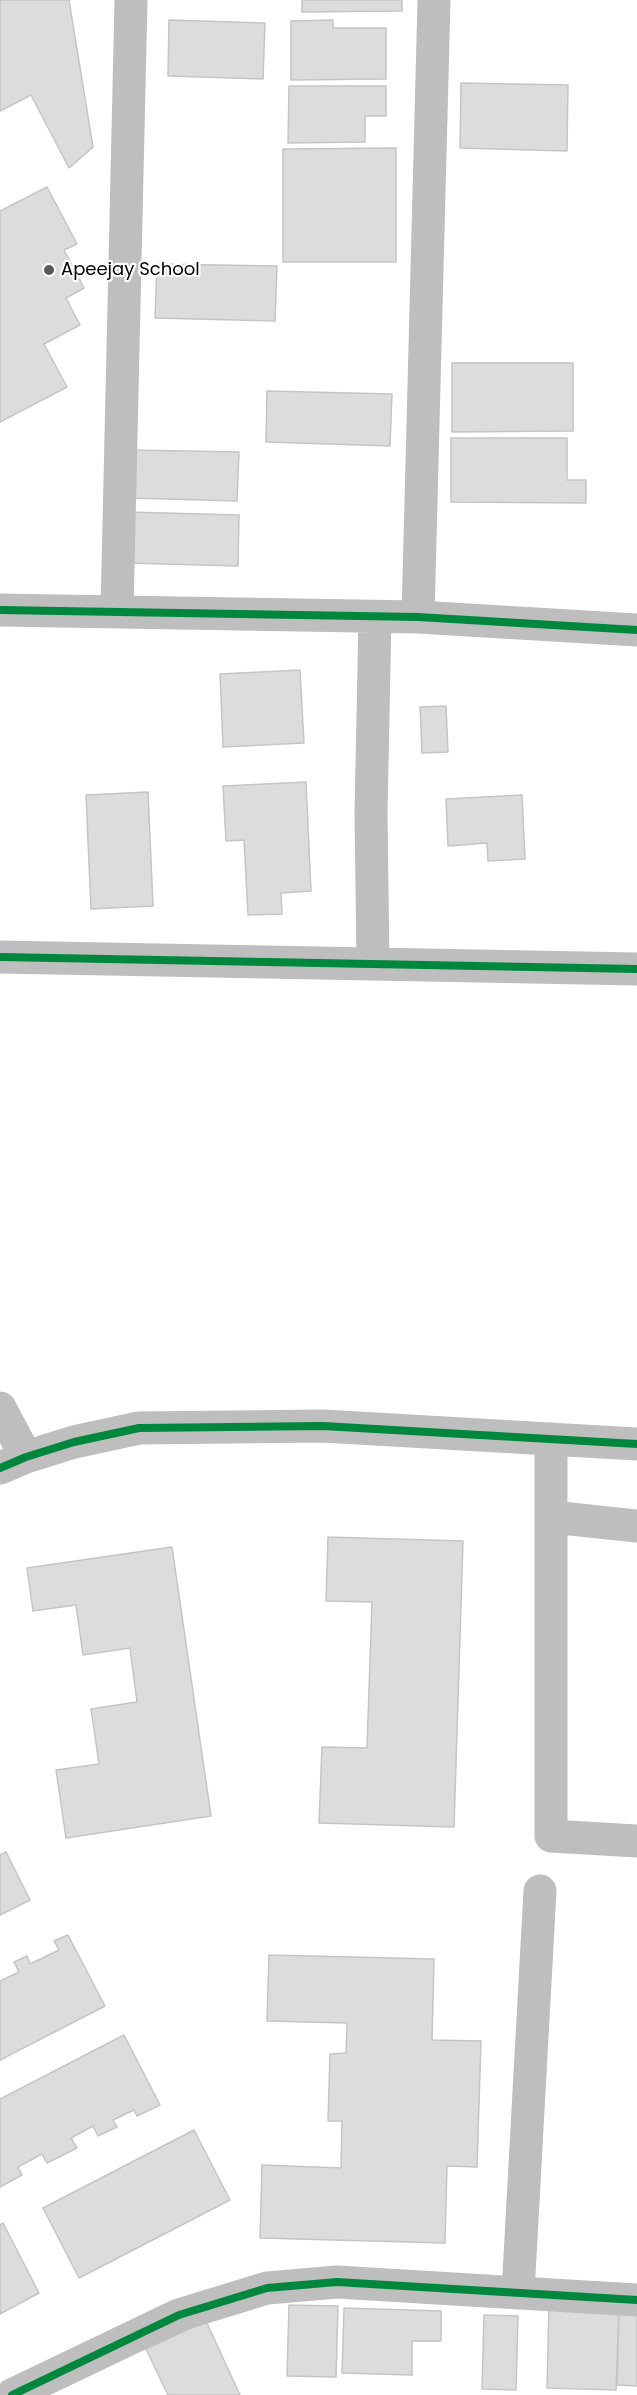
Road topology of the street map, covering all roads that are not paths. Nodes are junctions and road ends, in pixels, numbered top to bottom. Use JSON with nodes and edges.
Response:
{"nodes":[{"id":1,"x":131,"y":0,"type":"edge"},
{"id":2,"x":434,"y":0,"type":"edge"},
{"id":3,"x":0,"y":610,"type":"edge"},
{"id":4,"x":117,"y":611,"type":"junction"},
{"id":5,"x":375,"y":617,"type":"junction"},
{"id":6,"x":417,"y":617,"type":"junction"},
{"id":7,"x":637,"y":630,"type":"edge"},
{"id":8,"x":0,"y":957,"type":"edge"},
{"id":9,"x":373,"y":964,"type":"junction"},
{"id":10,"x":637,"y":969,"type":"edge"},
{"id":11,"x":0,"y":1408,"type":"edge"},
{"id":12,"x":551,"y":1439,"type":"junction"},
{"id":13,"x":637,"y":1444,"type":"edge"},
{"id":14,"x":13,"y":1462,"type":"edge"},
{"id":15,"x":552,"y":1517,"type":"junction"},
{"id":16,"x":637,"y":1526,"type":"edge"},
{"id":17,"x":637,"y":1840,"type":"edge"},
{"id":18,"x":540,"y":1891,"type":"dead end"},
{"id":19,"x":518,"y":2293,"type":"junction"},
{"id":20,"x":637,"y":2300,"type":"edge"},
{"id":21,"x":12,"y":2395,"type":"edge"}],
"edges":[{"from":1,"to":4,"type":"street"},
{"from":2,"to":6,"type":"street"},
{"from":3,"to":4,"type":"street"},
{"from":4,"to":5,"type":"street"},
{"from":5,"to":6,"type":"street"},
{"from":5,"to":9,"type":"street"},
{"from":6,"to":7,"type":"street"},
{"from":8,"to":9,"type":"street"},
{"from":9,"to":10,"type":"street"},
{"from":11,"to":14,"type":"street"},
{"from":12,"to":13,"type":"street"},
{"from":12,"to":14,"type":"street"},
{"from":12,"to":15,"type":"street"},
{"from":15,"to":16,"type":"street"},
{"from":15,"to":17,"type":"street"},
{"from":18,"to":19,"type":"street"},
{"from":19,"to":20,"type":"street"},
{"from":19,"to":21,"type":"street"}]}
